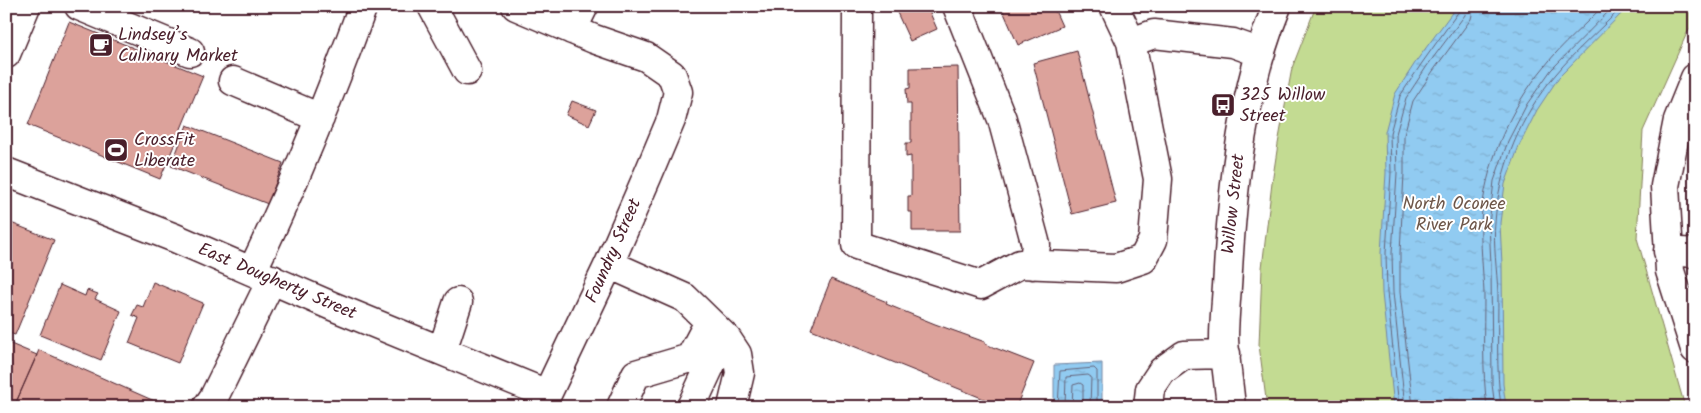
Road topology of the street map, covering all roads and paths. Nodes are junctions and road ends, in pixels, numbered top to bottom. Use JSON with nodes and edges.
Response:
{"nodes":[{"id":1,"x":26,"y":6,"type":"edge"},
{"id":2,"x":79,"y":6,"type":"edge"},
{"id":3,"x":363,"y":6,"type":"edge"},
{"id":4,"x":432,"y":6,"type":"edge"},
{"id":5,"x":516,"y":6,"type":"edge"},
{"id":6,"x":857,"y":6,"type":"edge"},
{"id":7,"x":957,"y":6,"type":"edge"},
{"id":8,"x":1114,"y":6,"type":"edge"},
{"id":9,"x":1277,"y":6,"type":"edge"},
{"id":10,"x":578,"y":18,"type":"edge"},
{"id":11,"x":9,"y":42,"type":"edge"},
{"id":12,"x":1131,"y":42,"type":"junction"},
{"id":13,"x":190,"y":52,"type":"dead end"},
{"id":14,"x":1261,"y":53,"type":"junction"},
{"id":15,"x":466,"y":71,"type":"dead end"},
{"id":16,"x":1695,"y":78,"type":"edge"},
{"id":17,"x":234,"y":81,"type":"dead end"},
{"id":18,"x":320,"y":118,"type":"junction"},
{"id":19,"x":6,"y":172,"type":"edge"},
{"id":20,"x":1681,"y":252,"type":"edge"},
{"id":21,"x":1033,"y":265,"type":"junction"},
{"id":22,"x":605,"y":273,"type":"junction"},
{"id":23,"x":262,"y":275,"type":"junction"},
{"id":24,"x":458,"y":302,"type":"dead end"},
{"id":25,"x":716,"y":329,"type":"junction"},
{"id":26,"x":1695,"y":348,"type":"edge"},
{"id":27,"x":442,"y":351,"type":"junction"},
{"id":28,"x":1226,"y":354,"type":"junction"},
{"id":29,"x":544,"y":401,"type":"edge"},
{"id":30,"x":207,"y":407,"type":"edge"},
{"id":31,"x":621,"y":407,"type":"edge"},
{"id":32,"x":692,"y":407,"type":"edge"},
{"id":33,"x":732,"y":407,"type":"edge"},
{"id":34,"x":1148,"y":407,"type":"edge"},
{"id":35,"x":1232,"y":407,"type":"edge"}],
"edges":[{"from":1,"to":11,"type":"street"},
{"from":2,"to":13,"type":"street"},
{"from":3,"to":18,"type":"street"},
{"from":4,"to":15,"type":"street"},
{"from":5,"to":10,"type":"street"},
{"from":6,"to":21,"type":"street"},
{"from":7,"to":21,"type":"street"},
{"from":8,"to":12,"type":"street"},
{"from":9,"to":14,"type":"street","name":"Willow Street"},
{"from":10,"to":22,"type":"street","name":"Foundry Street"},
{"from":12,"to":14,"type":"street"},
{"from":12,"to":21,"type":"street"},
{"from":14,"to":28,"type":"street","name":"Willow Street"},
{"from":16,"to":20,"type":"street"},
{"from":17,"to":18,"type":"street"},
{"from":18,"to":23,"type":"street"},
{"from":19,"to":23,"type":"street","name":"East Dougherty Street"},
{"from":20,"to":26,"type":"street"},
{"from":22,"to":25,"type":"street"},
{"from":22,"to":29,"type":"street","name":"Foundry Street"},
{"from":23,"to":27,"type":"street","name":"East Dougherty Street"},
{"from":23,"to":30,"type":"street"},
{"from":24,"to":27,"type":"street"},
{"from":25,"to":31,"type":"street"},
{"from":25,"to":32,"type":"street"},
{"from":25,"to":33,"type":"street"},
{"from":27,"to":29,"type":"street","name":"East Dougherty Street"},
{"from":28,"to":34,"type":"street"},
{"from":28,"to":35,"type":"street","name":"Willow Street"}]}
